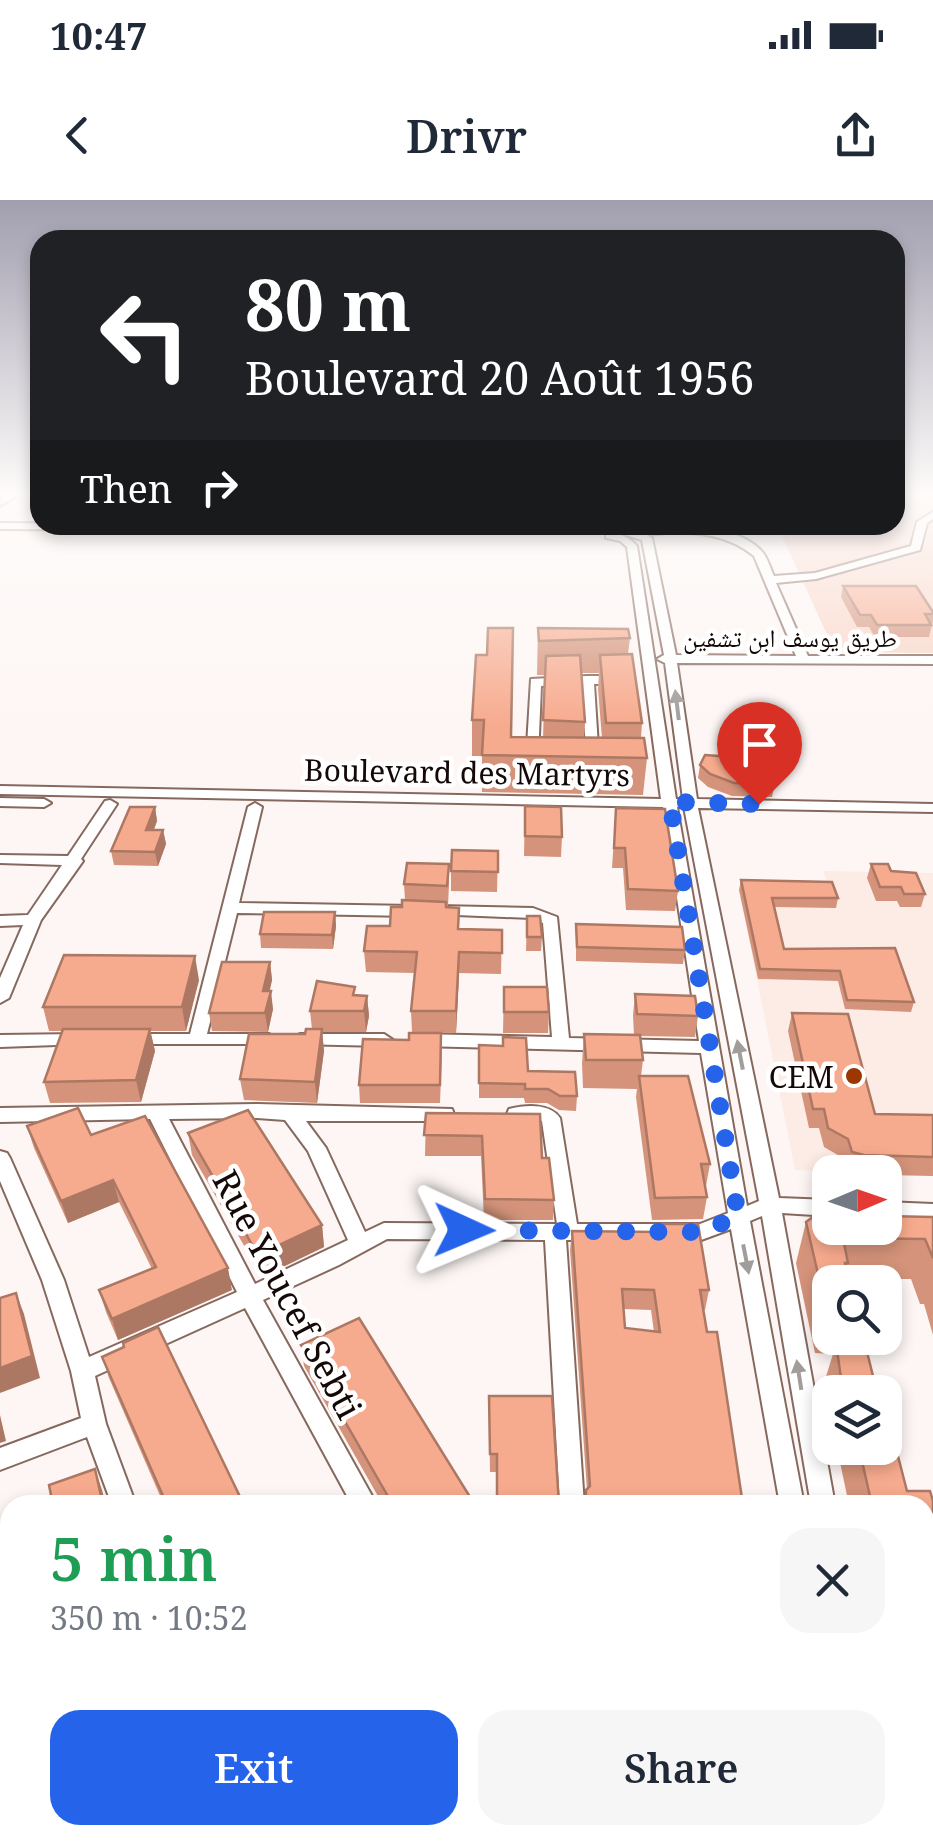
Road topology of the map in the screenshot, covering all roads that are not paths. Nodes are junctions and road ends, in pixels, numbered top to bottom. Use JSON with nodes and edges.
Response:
{"nodes":[{"id":1,"x":635,"y":571,"type":"edge"},
{"id":2,"x":654,"y":571,"type":"edge"},
{"id":3,"x":766,"y":571,"type":"edge"},
{"id":4,"x":835,"y":571,"type":"edge"},
{"id":5,"x":770,"y":580,"type":"junction"},
{"id":6,"x":647,"y":658,"type":"junction"},
{"id":7,"x":671,"y":659,"type":"junction"},
{"id":8,"x":804,"y":660,"type":"junction"},
{"id":9,"x":933,"y":660,"type":"edge"},
{"id":10,"x":587,"y":680,"type":"junction"},
{"id":11,"x":650,"y":680,"type":"junction"},
{"id":12,"x":544,"y":765,"type":"edge"},
{"id":13,"x":578,"y":766,"type":"edge"},
{"id":14,"x":594,"y":766,"type":"junction"},
{"id":15,"x":612,"y":766,"type":"edge"},
{"id":16,"x":647,"y":767,"type":"edge"},
{"id":17,"x":664,"y":767,"type":"junction"},
{"id":18,"x":0,"y":790,"type":"edge"},
{"id":19,"x":0,"y":802,"type":"edge"},
{"id":20,"x":110,"y":804,"type":"junction"},
{"id":21,"x":255,"y":806,"type":"junction"},
{"id":22,"x":680,"y":807,"type":"junction"},
{"id":23,"x":933,"y":808,"type":"edge"},
{"id":24,"x":933,"y":818,"type":"edge"},
{"id":25,"x":0,"y":859,"type":"edge"},
{"id":26,"x":75,"y":861,"type":"junction"},
{"id":27,"x":228,"y":908,"type":"junction"},
{"id":28,"x":34,"y":920,"type":"junction"},
{"id":29,"x":0,"y":921,"type":"edge"},
{"id":30,"x":0,"y":998,"type":"edge"},
{"id":31,"x":197,"y":1040,"type":"junction"},
{"id":32,"x":0,"y":1041,"type":"edge"},
{"id":33,"x":561,"y":1043,"type":"junction"},
{"id":34,"x":709,"y":1047,"type":"junction"},
{"id":35,"x":156,"y":1113,"type":"junction"},
{"id":36,"x":290,"y":1114,"type":"junction"},
{"id":37,"x":461,"y":1114,"type":"edge"},
{"id":38,"x":499,"y":1114,"type":"edge"},
{"id":39,"x":0,"y":1115,"type":"edge"},
{"id":40,"x":0,"y":1158,"type":"edge"},
{"id":41,"x":770,"y":1206,"type":"junction"},
{"id":42,"x":812,"y":1207,"type":"edge"},
{"id":43,"x":902,"y":1211,"type":"edge"},
{"id":44,"x":933,"y":1212,"type":"edge"},
{"id":45,"x":738,"y":1216,"type":"junction"},
{"id":46,"x":562,"y":1231,"type":"junction"},
{"id":47,"x":360,"y":1243,"type":"junction"},
{"id":48,"x":250,"y":1296,"type":"junction"},
{"id":49,"x":82,"y":1371,"type":"junction"},
{"id":50,"x":94,"y":1424,"type":"junction"},
{"id":51,"x":0,"y":1459,"type":"edge"},
{"id":52,"x":120,"y":1495,"type":"edge"},
{"id":53,"x":359,"y":1495,"type":"edge"},
{"id":54,"x":572,"y":1495,"type":"edge"},
{"id":55,"x":790,"y":1495,"type":"edge"},
{"id":56,"x":821,"y":1495,"type":"edge"}],
"edges":[{"from":1,"to":6,"type":"street"},
{"from":2,"to":7,"type":"street"},
{"from":3,"to":5,"type":"street"},
{"from":4,"to":5,"type":"street"},
{"from":5,"to":8,"type":"street"},
{"from":6,"to":7,"type":"street","name":"طريق يوسف ابن تشفين"},
{"from":6,"to":11,"type":"street"},
{"from":7,"to":8,"type":"street","name":"طريق يوسف ابن تشفين"},
{"from":22,"to":7,"type":"street","one_way":true},
{"from":8,"to":9,"type":"street","name":"طريق يوسف ابن تشفين"},
{"from":10,"to":11,"type":"street"},
{"from":10,"to":12,"type":"street"},
{"from":10,"to":14,"type":"street"},
{"from":11,"to":17,"type":"street"},
{"from":13,"to":14,"type":"street"},
{"from":14,"to":15,"type":"street"},
{"from":16,"to":17,"type":"street"},
{"from":17,"to":22,"type":"street"},
{"from":18,"to":22,"type":"street","name":"Boulevard des Martyrs"},
{"from":19,"to":20,"type":"street","name":"Boulevard des Martyrs"},
{"from":20,"to":21,"type":"street","name":"Boulevard des Martyrs"},
{"from":20,"to":26,"type":"street"},
{"from":21,"to":22,"type":"street","name":"Boulevard des Martyrs"},
{"from":21,"to":27,"type":"street"},
{"from":22,"to":23,"type":"street","name":"Boulevard des Martyrs"},
{"from":22,"to":24,"type":"street","name":"Boulevard des Martyrs"},
{"from":22,"to":34,"type":"street"},
{"from":41,"to":22,"type":"street","one_way":true},
{"from":25,"to":26,"type":"street"},
{"from":26,"to":28,"type":"street"},
{"from":27,"to":31,"type":"street"},
{"from":27,"to":33,"type":"street"},
{"from":28,"to":29,"type":"street"},
{"from":28,"to":30,"type":"street"},
{"from":31,"to":32,"type":"street"},
{"from":31,"to":33,"type":"street"},
{"from":33,"to":34,"type":"street"},
{"from":34,"to":45,"type":"street"},
{"from":35,"to":36,"type":"street"},
{"from":35,"to":39,"type":"street"},
{"from":35,"to":48,"type":"street","name":"Rue Youcef Sebti"},
{"from":36,"to":37,"type":"street"},
{"from":36,"to":47,"type":"street"},
{"from":38,"to":46,"type":"street"},
{"from":40,"to":49,"type":"street"},
{"from":41,"to":42,"type":"street"},
{"from":41,"to":45,"type":"street"},
{"from":56,"to":41,"type":"street","one_way":true},
{"from":43,"to":44,"type":"street"},
{"from":45,"to":46,"type":"street"},
{"from":45,"to":55,"type":"street","one_way":true},
{"from":46,"to":47,"type":"street"},
{"from":46,"to":54,"type":"street"},
{"from":47,"to":48,"type":"street"},
{"from":48,"to":49,"type":"street"},
{"from":48,"to":53,"type":"street","name":"Rue Youcef Sebti"},
{"from":49,"to":50,"type":"street"},
{"from":50,"to":51,"type":"street"},
{"from":50,"to":52,"type":"street"}]}
